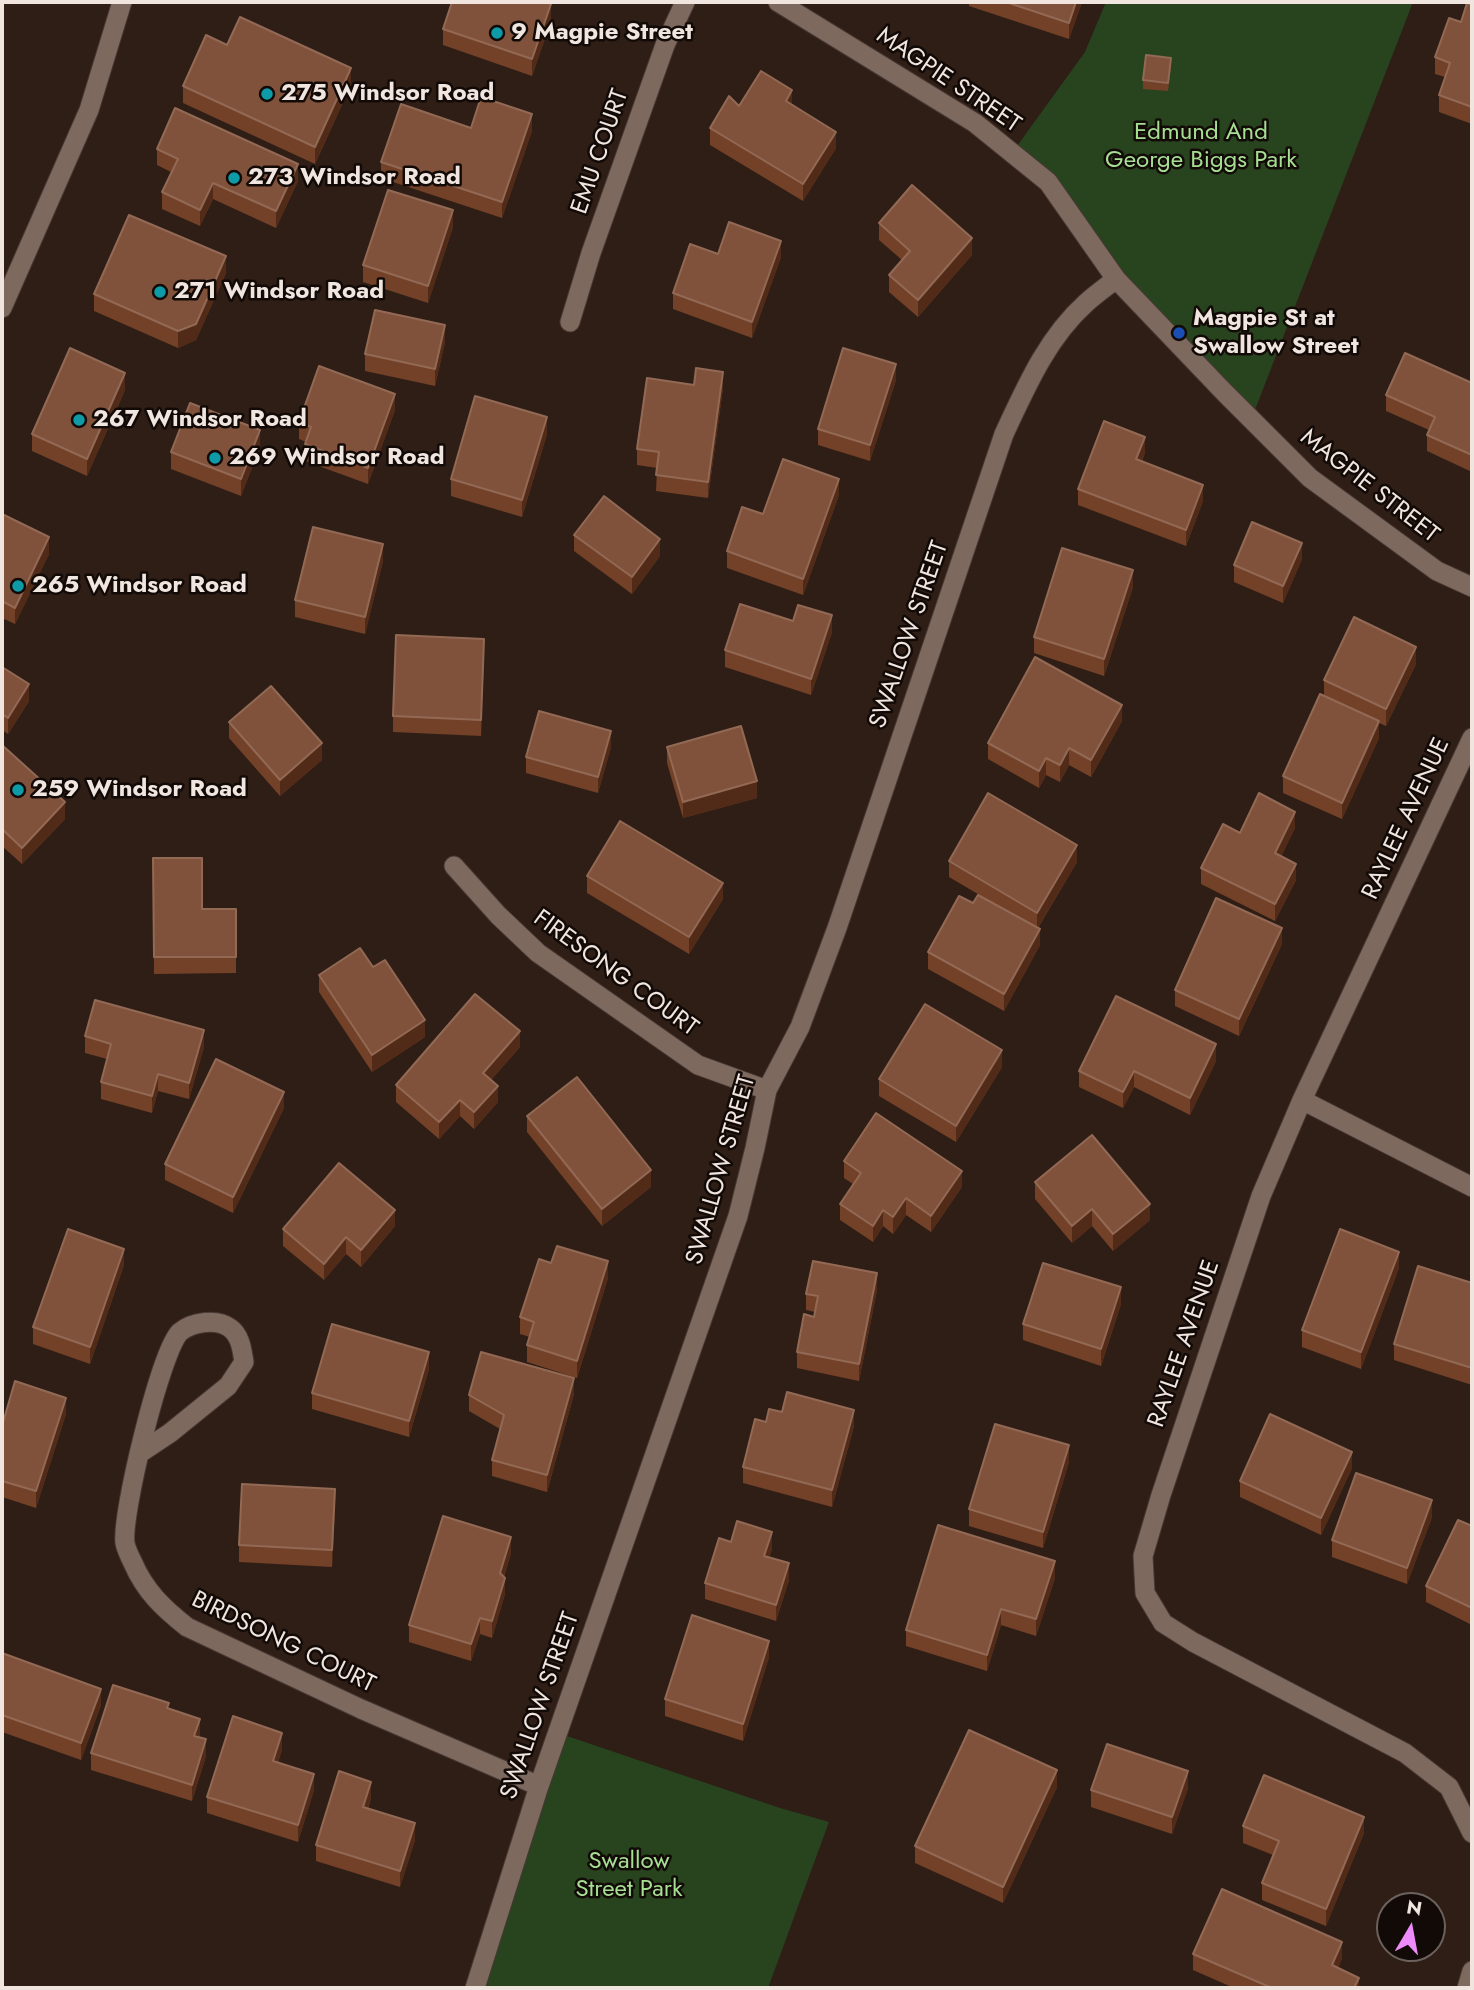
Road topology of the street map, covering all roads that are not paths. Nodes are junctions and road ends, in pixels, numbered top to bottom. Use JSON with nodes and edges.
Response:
{"nodes":[{"id":1,"x":122,"y":2,"type":"edge"},
{"id":2,"x":685,"y":2,"type":"edge"},
{"id":3,"x":778,"y":2,"type":"edge"},
{"id":4,"x":1116,"y":279,"type":"junction"},
{"id":5,"x":2,"y":309,"type":"edge"},
{"id":6,"x":570,"y":321,"type":"dead end"},
{"id":7,"x":1472,"y":587,"type":"edge"},
{"id":8,"x":1472,"y":738,"type":"edge"},
{"id":9,"x":454,"y":866,"type":"dead end"},
{"id":10,"x":767,"y":1090,"type":"junction"},
{"id":11,"x":1302,"y":1100,"type":"junction"},
{"id":12,"x":1472,"y":1187,"type":"edge"},
{"id":13,"x":140,"y":1453,"type":"junction"},
{"id":14,"x":538,"y":1786,"type":"junction"},
{"id":15,"x":1472,"y":1833,"type":"edge"},
{"id":16,"x":1472,"y":1971,"type":"edge"},
{"id":17,"x":475,"y":1988,"type":"edge"},
{"id":18,"x":1467,"y":1988,"type":"edge"}],
"edges":[{"from":1,"to":5,"type":"street"},
{"from":2,"to":6,"type":"street","name":"EMU COURT"},
{"from":3,"to":4,"type":"street","name":"MAGPIE STREET"},
{"from":4,"to":7,"type":"street","name":"MAGPIE STREET"},
{"from":4,"to":10,"type":"street","name":"SWALLOW STREET"},
{"from":8,"to":11,"type":"street","name":"RAYLEE AVENUE"},
{"from":9,"to":10,"type":"street","name":"FIRESONG COURT"},
{"from":10,"to":14,"type":"street","name":"SWALLOW STREET"},
{"from":11,"to":12,"type":"street"},
{"from":11,"to":15,"type":"street","name":"RAYLEE AVENUE"},
{"from":13,"to":13,"type":"street","name":"BIRDSONG COURT"},
{"from":13,"to":14,"type":"street","name":"BIRDSONG COURT"},
{"from":14,"to":17,"type":"street","name":"SWALLOW STREET"},
{"from":16,"to":18,"type":"street"}]}
